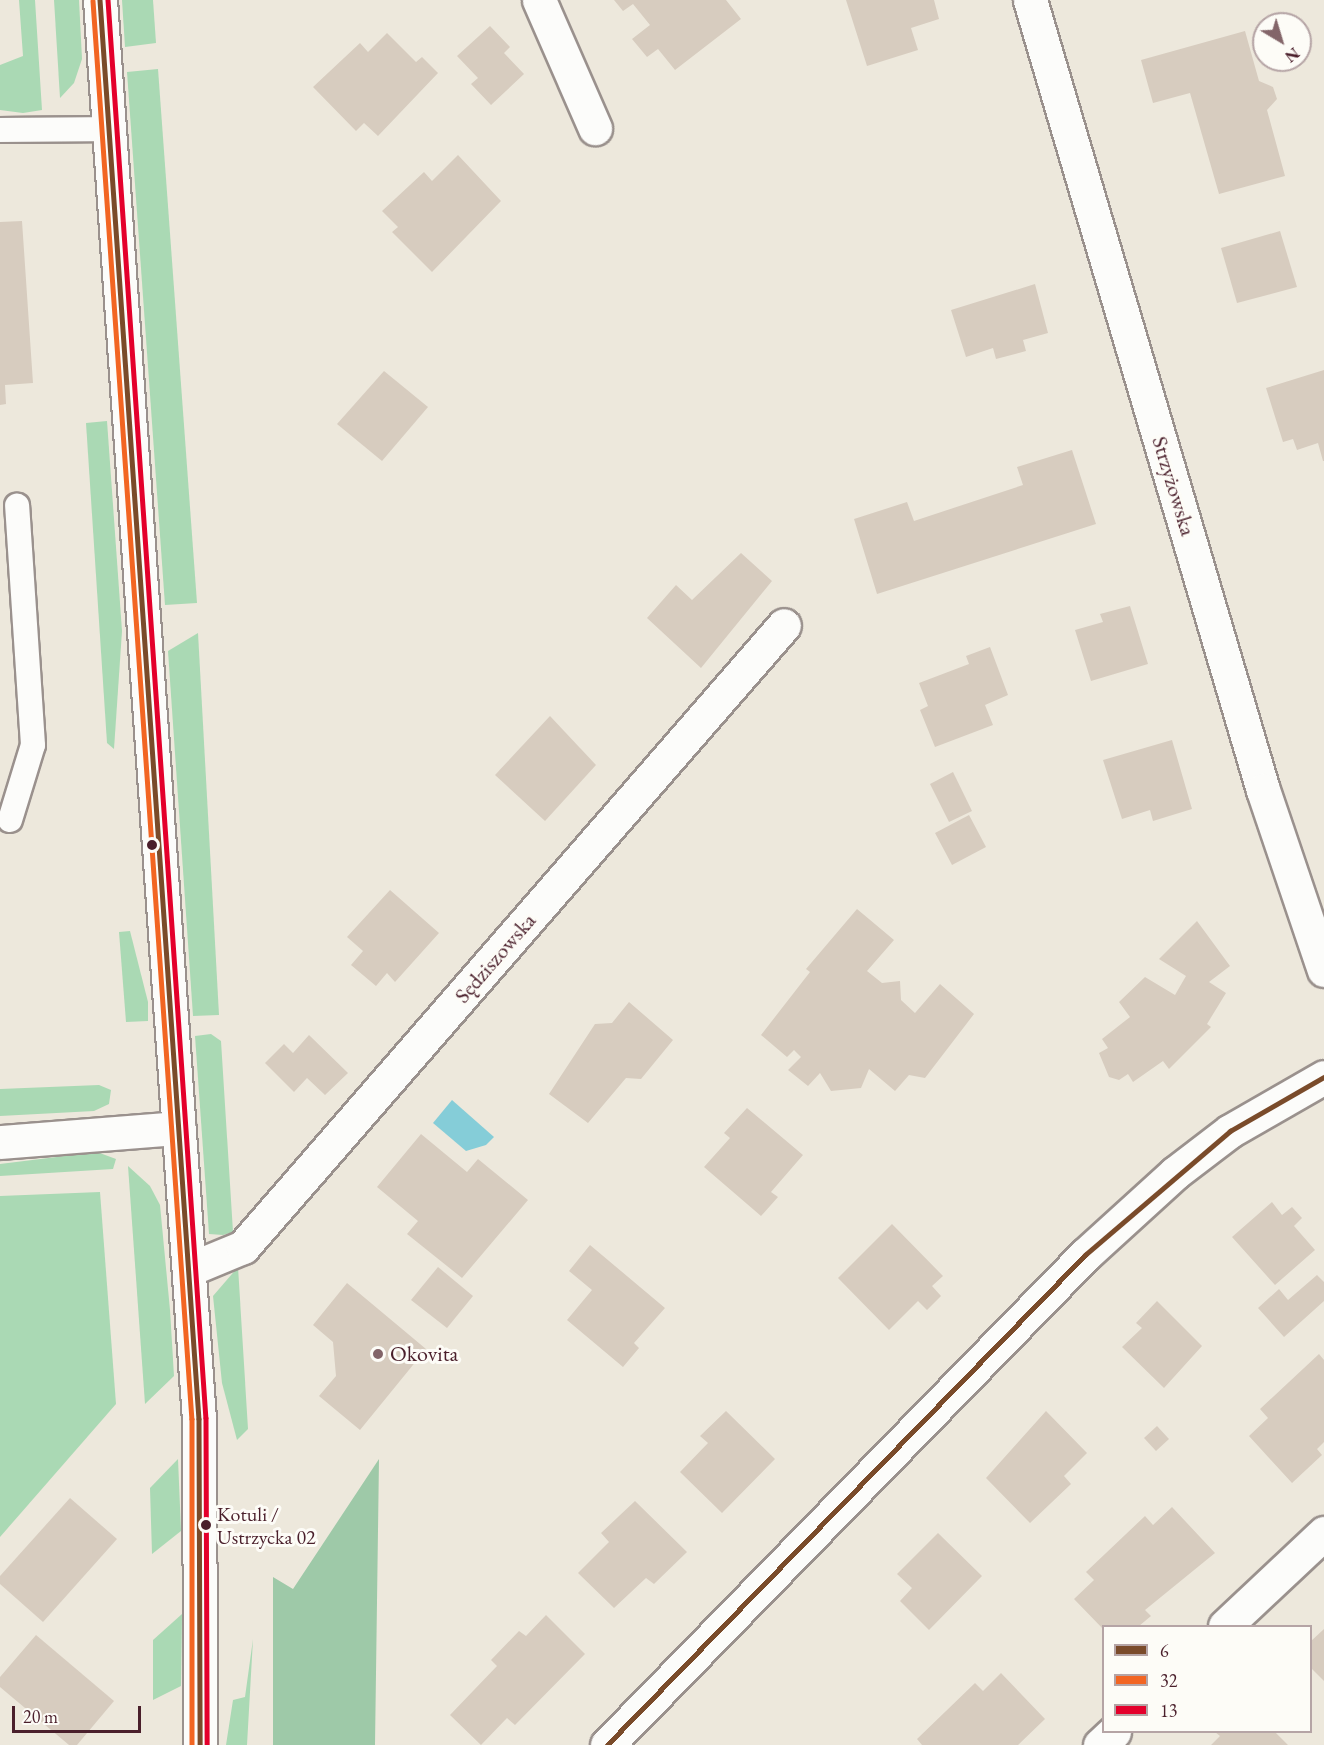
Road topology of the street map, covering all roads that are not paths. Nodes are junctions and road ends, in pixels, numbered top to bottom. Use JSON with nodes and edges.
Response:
{"nodes":[{"id":1,"x":100,"y":0,"type":"edge"},
{"id":2,"x":538,"y":0,"type":"edge"},
{"id":3,"x":1030,"y":0,"type":"edge"},
{"id":4,"x":595,"y":128,"type":"dead end"},
{"id":5,"x":108,"y":129,"type":"junction"},
{"id":6,"x":0,"y":130,"type":"edge"},
{"id":7,"x":17,"y":506,"type":"dead end"},
{"id":8,"x":784,"y":625,"type":"dead end"},
{"id":9,"x":10,"y":820,"type":"dead end"},
{"id":10,"x":1324,"y":970,"type":"edge"},
{"id":11,"x":1324,"y":1077,"type":"edge"},
{"id":12,"x":178,"y":1128,"type":"junction"},
{"id":13,"x":0,"y":1142,"type":"edge"},
{"id":14,"x":190,"y":1269,"type":"junction"},
{"id":15,"x":1324,"y":1533,"type":"edge"},
{"id":16,"x":1226,"y":1625,"type":"edge"},
{"id":17,"x":1112,"y":1733,"type":"edge"},
{"id":18,"x":200,"y":1745,"type":"edge"},
{"id":19,"x":607,"y":1745,"type":"edge"},
{"id":20,"x":1100,"y":1745,"type":"edge"}],
"edges":[{"from":1,"to":5,"type":"street"},
{"from":2,"to":4,"type":"street"},
{"from":3,"to":10,"type":"street","name":"Strzyżowska"},
{"from":5,"to":6,"type":"lane"},
{"from":5,"to":12,"type":"street"},
{"from":7,"to":9,"type":"lane"},
{"from":8,"to":14,"type":"street","name":"Sędziszowska"},
{"from":11,"to":19,"type":"street"},
{"from":12,"to":13,"type":"street"},
{"from":12,"to":14,"type":"street"},
{"from":14,"to":18,"type":"street"},
{"from":15,"to":16,"type":"street"},
{"from":17,"to":20,"type":"street"}]}
